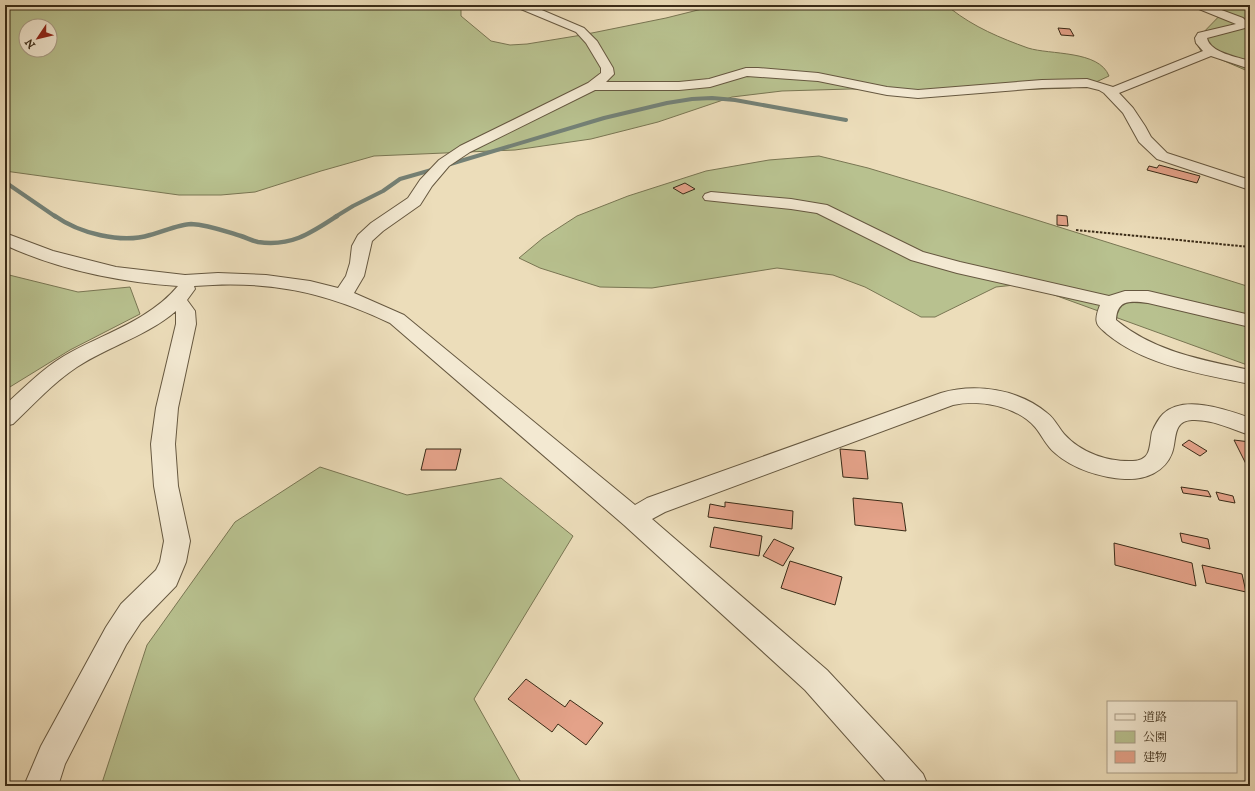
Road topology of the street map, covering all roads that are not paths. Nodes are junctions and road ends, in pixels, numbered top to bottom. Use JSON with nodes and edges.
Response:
{"nodes":[{"id":1,"x":520,"y":5,"type":"edge"},
{"id":2,"x":1198,"y":5,"type":"edge"},
{"id":3,"x":1211,"y":52,"type":"junction"},
{"id":4,"x":1250,"y":65,"type":"edge"},
{"id":5,"x":593,"y":86,"type":"junction"},
{"id":6,"x":1111,"y":92,"type":"junction"},
{"id":7,"x":1250,"y":185,"type":"edge"},
{"id":8,"x":711,"y":197,"type":"dead end"},
{"id":9,"x":5,"y":238,"type":"edge"},
{"id":10,"x":184,"y":291,"type":"junction"},
{"id":11,"x":341,"y":295,"type":"junction"},
{"id":12,"x":1112,"y":303,"type":"junction"},
{"id":13,"x":1250,"y":321,"type":"edge"},
{"id":14,"x":1250,"y":377,"type":"edge"},
{"id":15,"x":5,"y":418,"type":"edge"},
{"id":16,"x":1250,"y":426,"type":"edge"},
{"id":17,"x":633,"y":518,"type":"junction"},
{"id":18,"x":41,"y":786,"type":"edge"},
{"id":19,"x":911,"y":786,"type":"edge"}],
"edges":[{"from":1,"to":5,"type":"street"},
{"from":2,"to":3,"type":"street"},
{"from":3,"to":4,"type":"street"},
{"from":3,"to":6,"type":"street"},
{"from":5,"to":6,"type":"street"},
{"from":5,"to":11,"type":"street"},
{"from":6,"to":7,"type":"street"},
{"from":8,"to":12,"type":"street"},
{"from":9,"to":10,"type":"street"},
{"from":10,"to":11,"type":"street"},
{"from":10,"to":15,"type":"street"},
{"from":10,"to":18,"type":"street"},
{"from":11,"to":17,"type":"street"},
{"from":12,"to":13,"type":"street"},
{"from":12,"to":14,"type":"street"},
{"from":16,"to":17,"type":"street"},
{"from":17,"to":19,"type":"street"}]}
